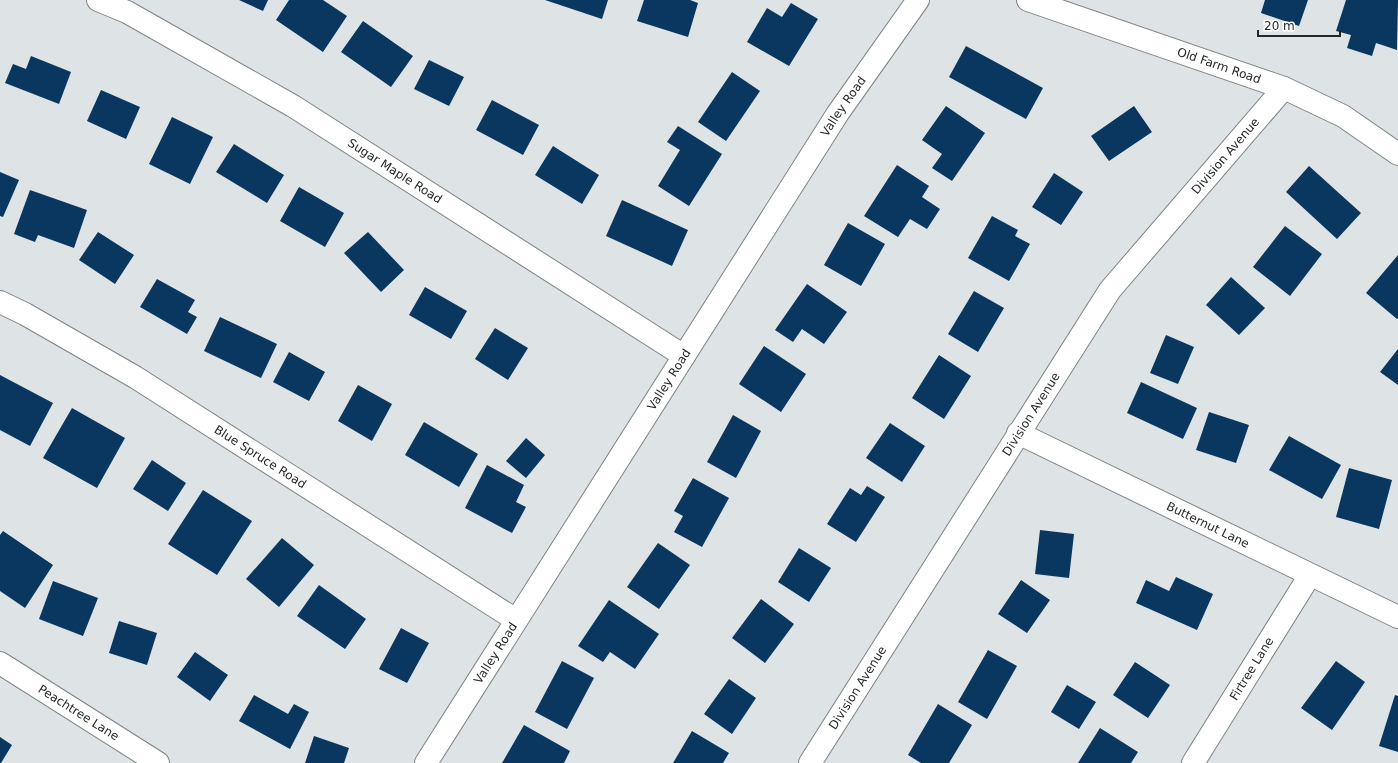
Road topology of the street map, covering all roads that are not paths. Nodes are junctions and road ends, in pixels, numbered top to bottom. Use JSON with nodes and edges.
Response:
{"nodes":[{"id":1,"x":98,"y":0,"type":"edge"},
{"id":2,"x":918,"y":0,"type":"edge"},
{"id":3,"x":1028,"y":0,"type":"edge"},
{"id":4,"x":1284,"y":88,"type":"junction"},
{"id":5,"x":1398,"y":154,"type":"edge"},
{"id":6,"x":0,"y":302,"type":"edge"},
{"id":7,"x":684,"y":356,"type":"junction"},
{"id":8,"x":1018,"y":433,"type":"junction"},
{"id":9,"x":1310,"y":575,"type":"junction"},
{"id":10,"x":1398,"y":617,"type":"edge"},
{"id":11,"x":516,"y":620,"type":"junction"},
{"id":12,"x":0,"y":663,"type":"edge"},
{"id":13,"x":158,"y":763,"type":"edge"},
{"id":14,"x":426,"y":763,"type":"edge"},
{"id":15,"x":810,"y":763,"type":"edge"},
{"id":16,"x":1193,"y":763,"type":"edge"}],
"edges":[{"from":1,"to":7,"type":"street","name":"Sugar Maple Road"},
{"from":2,"to":7,"type":"street","name":"Valley Road"},
{"from":3,"to":4,"type":"street","name":"Old Farm Road"},
{"from":4,"to":5,"type":"street","name":"Old Farm Road"},
{"from":4,"to":8,"type":"street","name":"Division Avenue"},
{"from":6,"to":11,"type":"street","name":"Blue Spruce Road"},
{"from":7,"to":11,"type":"street","name":"Valley Road"},
{"from":8,"to":9,"type":"street","name":"Butternut Lane"},
{"from":8,"to":15,"type":"street","name":"Division Avenue"},
{"from":9,"to":10,"type":"street","name":"Butternut Lane"},
{"from":9,"to":16,"type":"street","name":"Firtree Lane"},
{"from":11,"to":14,"type":"street","name":"Valley Road"},
{"from":12,"to":13,"type":"street","name":"Peachtree Lane"}]}
